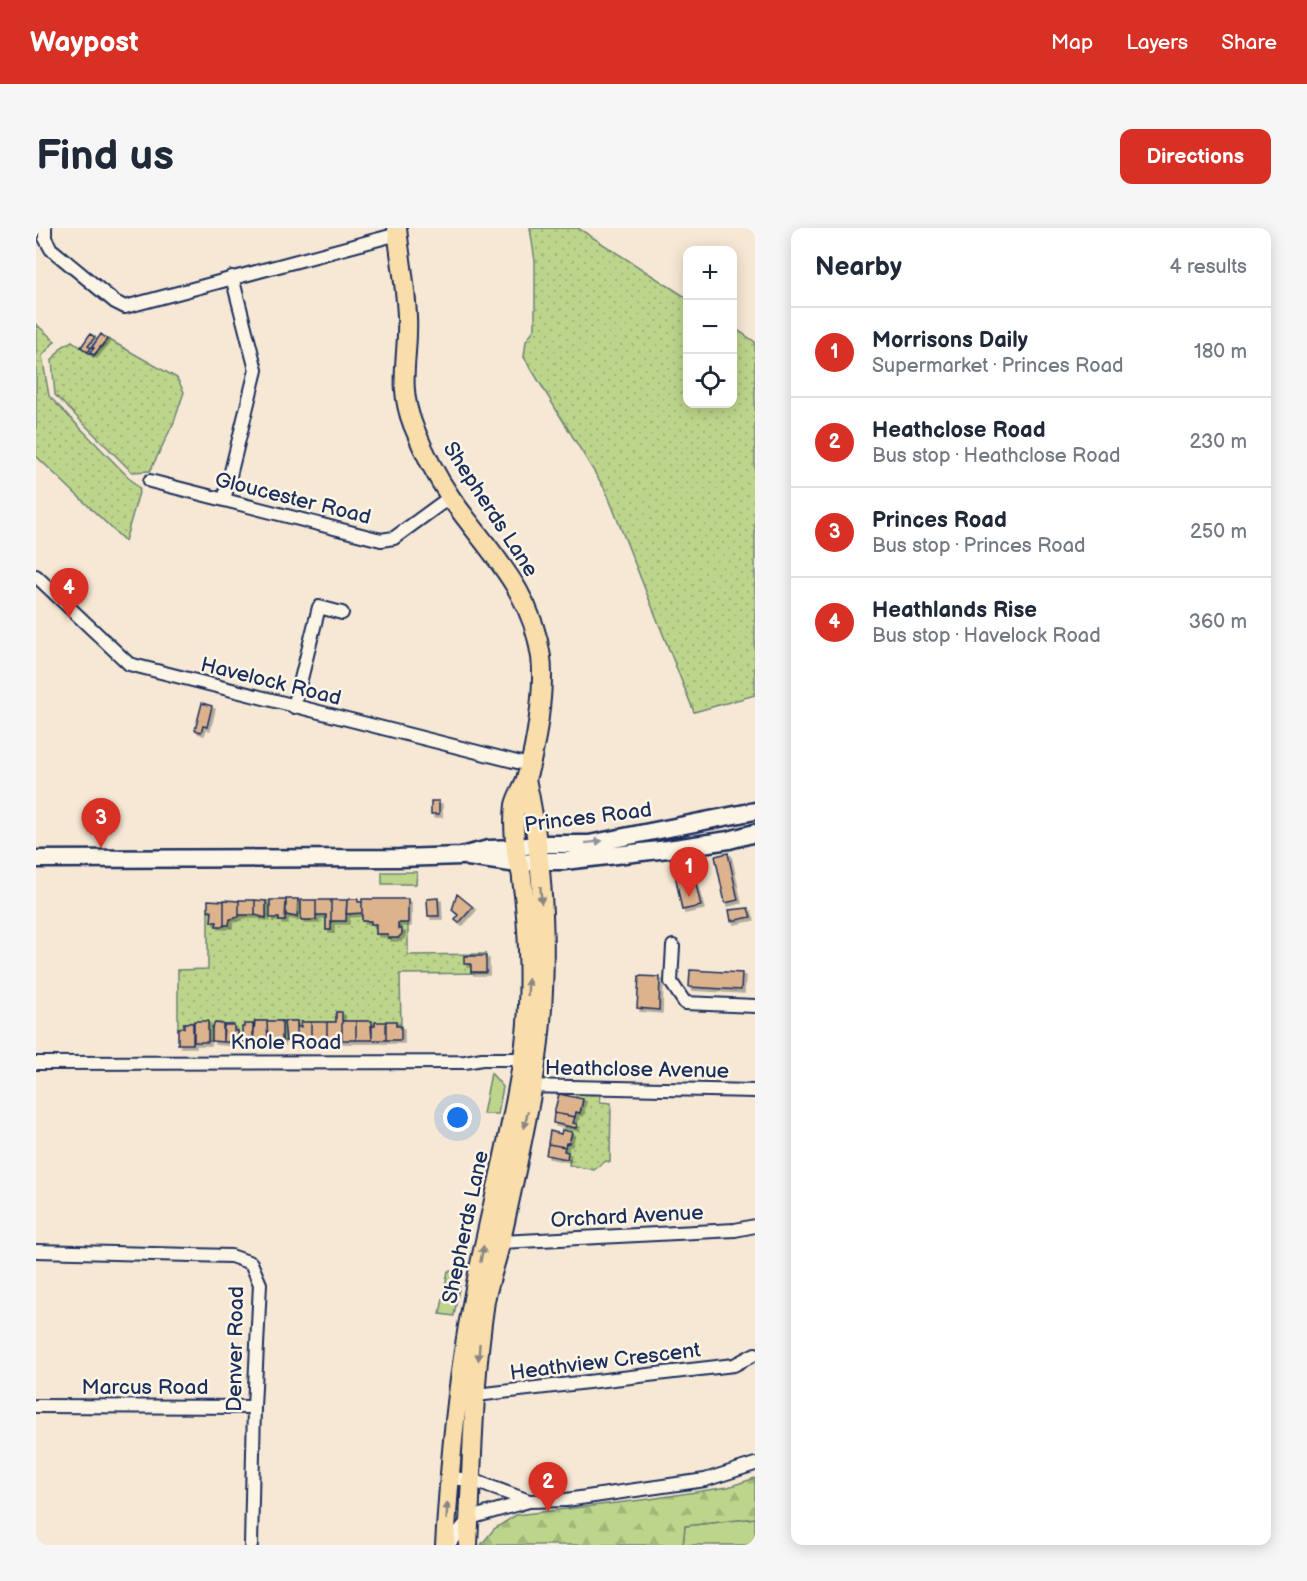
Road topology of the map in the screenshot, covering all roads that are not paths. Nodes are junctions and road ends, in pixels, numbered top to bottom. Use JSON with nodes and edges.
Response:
{"nodes":[{"id":1,"x":44,"y":228,"type":"edge"},
{"id":2,"x":398,"y":231,"type":"edge"},
{"id":3,"x":232,"y":277,"type":"junction"},
{"id":4,"x":150,"y":481,"type":"dead end"},
{"id":5,"x":450,"y":497,"type":"junction"},
{"id":6,"x":224,"y":500,"type":"junction"},
{"id":7,"x":36,"y":576,"type":"edge"},
{"id":8,"x":342,"y":613,"type":"dead end"},
{"id":9,"x":294,"y":707,"type":"junction"},
{"id":10,"x":527,"y":772,"type":"junction"},
{"id":11,"x":755,"y":811,"type":"edge"},
{"id":12,"x":754,"y":835,"type":"edge"},
{"id":13,"x":538,"y":852,"type":"junction"},
{"id":14,"x":517,"y":856,"type":"junction"},
{"id":15,"x":36,"y":859,"type":"edge"},
{"id":16,"x":673,"y":946,"type":"dead end"},
{"id":17,"x":755,"y":1006,"type":"edge"},
{"id":18,"x":529,"y":1059,"type":"junction"},
{"id":19,"x":36,"y":1063,"type":"edge"},
{"id":20,"x":525,"y":1086,"type":"junction"},
{"id":21,"x":755,"y":1091,"type":"edge"},
{"id":22,"x":755,"y":1226,"type":"edge"},
{"id":23,"x":501,"y":1242,"type":"junction"},
{"id":24,"x":36,"y":1251,"type":"edge"},
{"id":25,"x":755,"y":1354,"type":"edge"},
{"id":26,"x":467,"y":1396,"type":"junction"},
{"id":27,"x":36,"y":1406,"type":"edge"},
{"id":28,"x":254,"y":1407,"type":"junction"},
{"id":29,"x":755,"y":1464,"type":"edge"},
{"id":30,"x":450,"y":1478,"type":"junction"},
{"id":31,"x":471,"y":1480,"type":"junction"},
{"id":32,"x":529,"y":1501,"type":"junction"},
{"id":33,"x":470,"y":1518,"type":"junction"},
{"id":34,"x":251,"y":1545,"type":"edge"},
{"id":35,"x":447,"y":1545,"type":"edge"},
{"id":36,"x":468,"y":1545,"type":"edge"}],
"edges":[{"from":1,"to":3,"type":"street"},
{"from":2,"to":3,"type":"street"},
{"from":2,"to":5,"type":"main road","name":"Shepherds Lane"},
{"from":3,"to":6,"type":"street"},
{"from":4,"to":6,"type":"street","name":"Gloucester Road"},
{"from":5,"to":6,"type":"street","name":"Gloucester Road"},
{"from":5,"to":10,"type":"main road","name":"Shepherds Lane"},
{"from":7,"to":9,"type":"street","name":"Havelock Road"},
{"from":8,"to":9,"type":"street"},
{"from":9,"to":10,"type":"street","name":"Havelock Road"},
{"from":10,"to":13,"type":"main road","name":"Shepherds Lane"},
{"from":10,"to":14,"type":"main road","name":"Shepherds Lane"},
{"from":13,"to":11,"type":"main road","name":"Princes Road","one_way":true},
{"from":12,"to":13,"type":"main road","name":"Princes Road"},
{"from":13,"to":14,"type":"main road","name":"Princes Road"},
{"from":13,"to":18,"type":"main road","name":"Shepherds Lane","one_way":true},
{"from":14,"to":15,"type":"main road","name":"Princes Road"},
{"from":18,"to":14,"type":"main road","name":"Shepherds Lane","one_way":true},
{"from":16,"to":17,"type":"street"},
{"from":18,"to":19,"type":"street","name":"Knole Road"},
{"from":18,"to":20,"type":"main road","name":"Shepherds Lane"},
{"from":20,"to":21,"type":"street","name":"Heathclose Avenue"},
{"from":20,"to":23,"type":"main road","name":"Shepherds Lane","one_way":true},
{"from":26,"to":20,"type":"main road","name":"Shepherds Lane","one_way":true},
{"from":22,"to":23,"type":"street","name":"Orchard Avenue"},
{"from":23,"to":26,"type":"main road","name":"Shepherds Lane","one_way":true},
{"from":24,"to":28,"type":"street","name":"Denver Road"},
{"from":25,"to":26,"type":"street","name":"Heathview Crescent"},
{"from":26,"to":30,"type":"main road","name":"Shepherds Lane"},
{"from":26,"to":31,"type":"main road","name":"Shepherds Lane"},
{"from":27,"to":28,"type":"street","name":"Marcus Road"},
{"from":28,"to":34,"type":"street","name":"Denver Road"},
{"from":29,"to":32,"type":"street"},
{"from":30,"to":31,"type":"street"},
{"from":35,"to":30,"type":"main road","name":"Shepherds Lane","one_way":true},
{"from":31,"to":32,"type":"street"},
{"from":31,"to":33,"type":"main road","name":"Shepherds Lane"},
{"from":32,"to":33,"type":"street"},
{"from":33,"to":35,"type":"street"},
{"from":33,"to":36,"type":"main road","name":"Shepherds Lane"}]}
